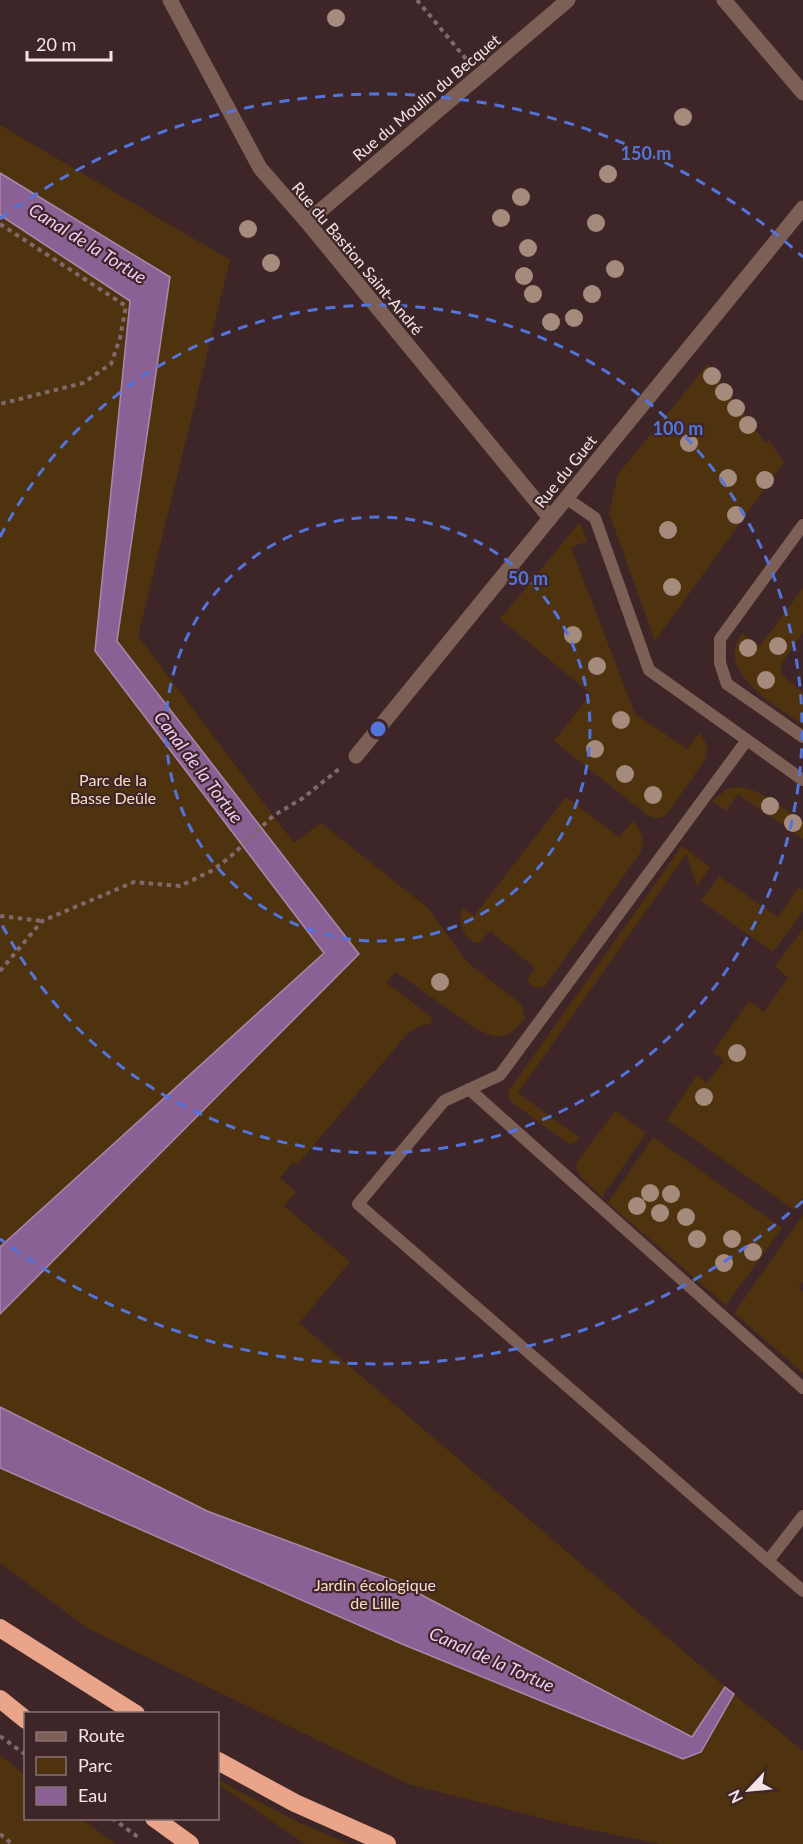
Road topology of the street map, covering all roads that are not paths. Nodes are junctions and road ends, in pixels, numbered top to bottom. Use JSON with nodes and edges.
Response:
{"nodes":[{"id":1,"x":170,"y":0,"type":"edge"},
{"id":2,"x":568,"y":0,"type":"edge"},
{"id":3,"x":724,"y":0,"type":"edge"},
{"id":4,"x":803,"y":93,"type":"edge"},
{"id":5,"x":803,"y":208,"type":"edge"},
{"id":6,"x":307,"y":222,"type":"junction"},
{"id":7,"x":566,"y":498,"type":"junction"},
{"id":8,"x":550,"y":518,"type":"junction"},
{"id":9,"x":803,"y":525,"type":"edge"},
{"id":10,"x":803,"y":737,"type":"edge"},
{"id":11,"x":747,"y":740,"type":"junction"},
{"id":12,"x":356,"y":756,"type":"road end"},
{"id":13,"x":803,"y":780,"type":"edge"},
{"id":14,"x":469,"y":1089,"type":"junction"},
{"id":15,"x":803,"y":1388,"type":"edge"},
{"id":16,"x":803,"y":1516,"type":"edge"},
{"id":17,"x":768,"y":1561,"type":"junction"},
{"id":18,"x":803,"y":1591,"type":"edge"},
{"id":19,"x":0,"y":1628,"type":"edge"},
{"id":20,"x":0,"y":1699,"type":"edge"},
{"id":21,"x":134,"y":1712,"type":"edge"},
{"id":22,"x":24,"y":1718,"type":"edge"},
{"id":23,"x":219,"y":1762,"type":"edge"},
{"id":24,"x":157,"y":1820,"type":"edge"},
{"id":25,"x":190,"y":1844,"type":"edge"},
{"id":26,"x":387,"y":1844,"type":"edge"}],
"edges":[{"from":1,"to":6,"type":"street","name":"Rue du Bastion Saint-André"},
{"from":2,"to":6,"type":"street","name":"Rue du Moulin du Becquet"},
{"from":3,"to":4,"type":"street"},
{"from":5,"to":7,"type":"street","name":"Rue du Guet"},
{"from":6,"to":8,"type":"street","name":"Rue du Bastion Saint-André"},
{"from":7,"to":8,"type":"street","name":"Rue du Guet"},
{"from":7,"to":11,"type":"lane"},
{"from":8,"to":12,"type":"street","name":"Rue du Guet"},
{"from":9,"to":10,"type":"lane"},
{"from":11,"to":13,"type":"lane"},
{"from":11,"to":14,"type":"lane"},
{"from":14,"to":15,"type":"lane"},
{"from":14,"to":17,"type":"lane"},
{"from":16,"to":17,"type":"lane"},
{"from":17,"to":18,"type":"lane"},
{"from":19,"to":21,"type":"highway"},
{"from":20,"to":22,"type":"highway"},
{"from":23,"to":26,"type":"highway"},
{"from":24,"to":25,"type":"highway"}]}
